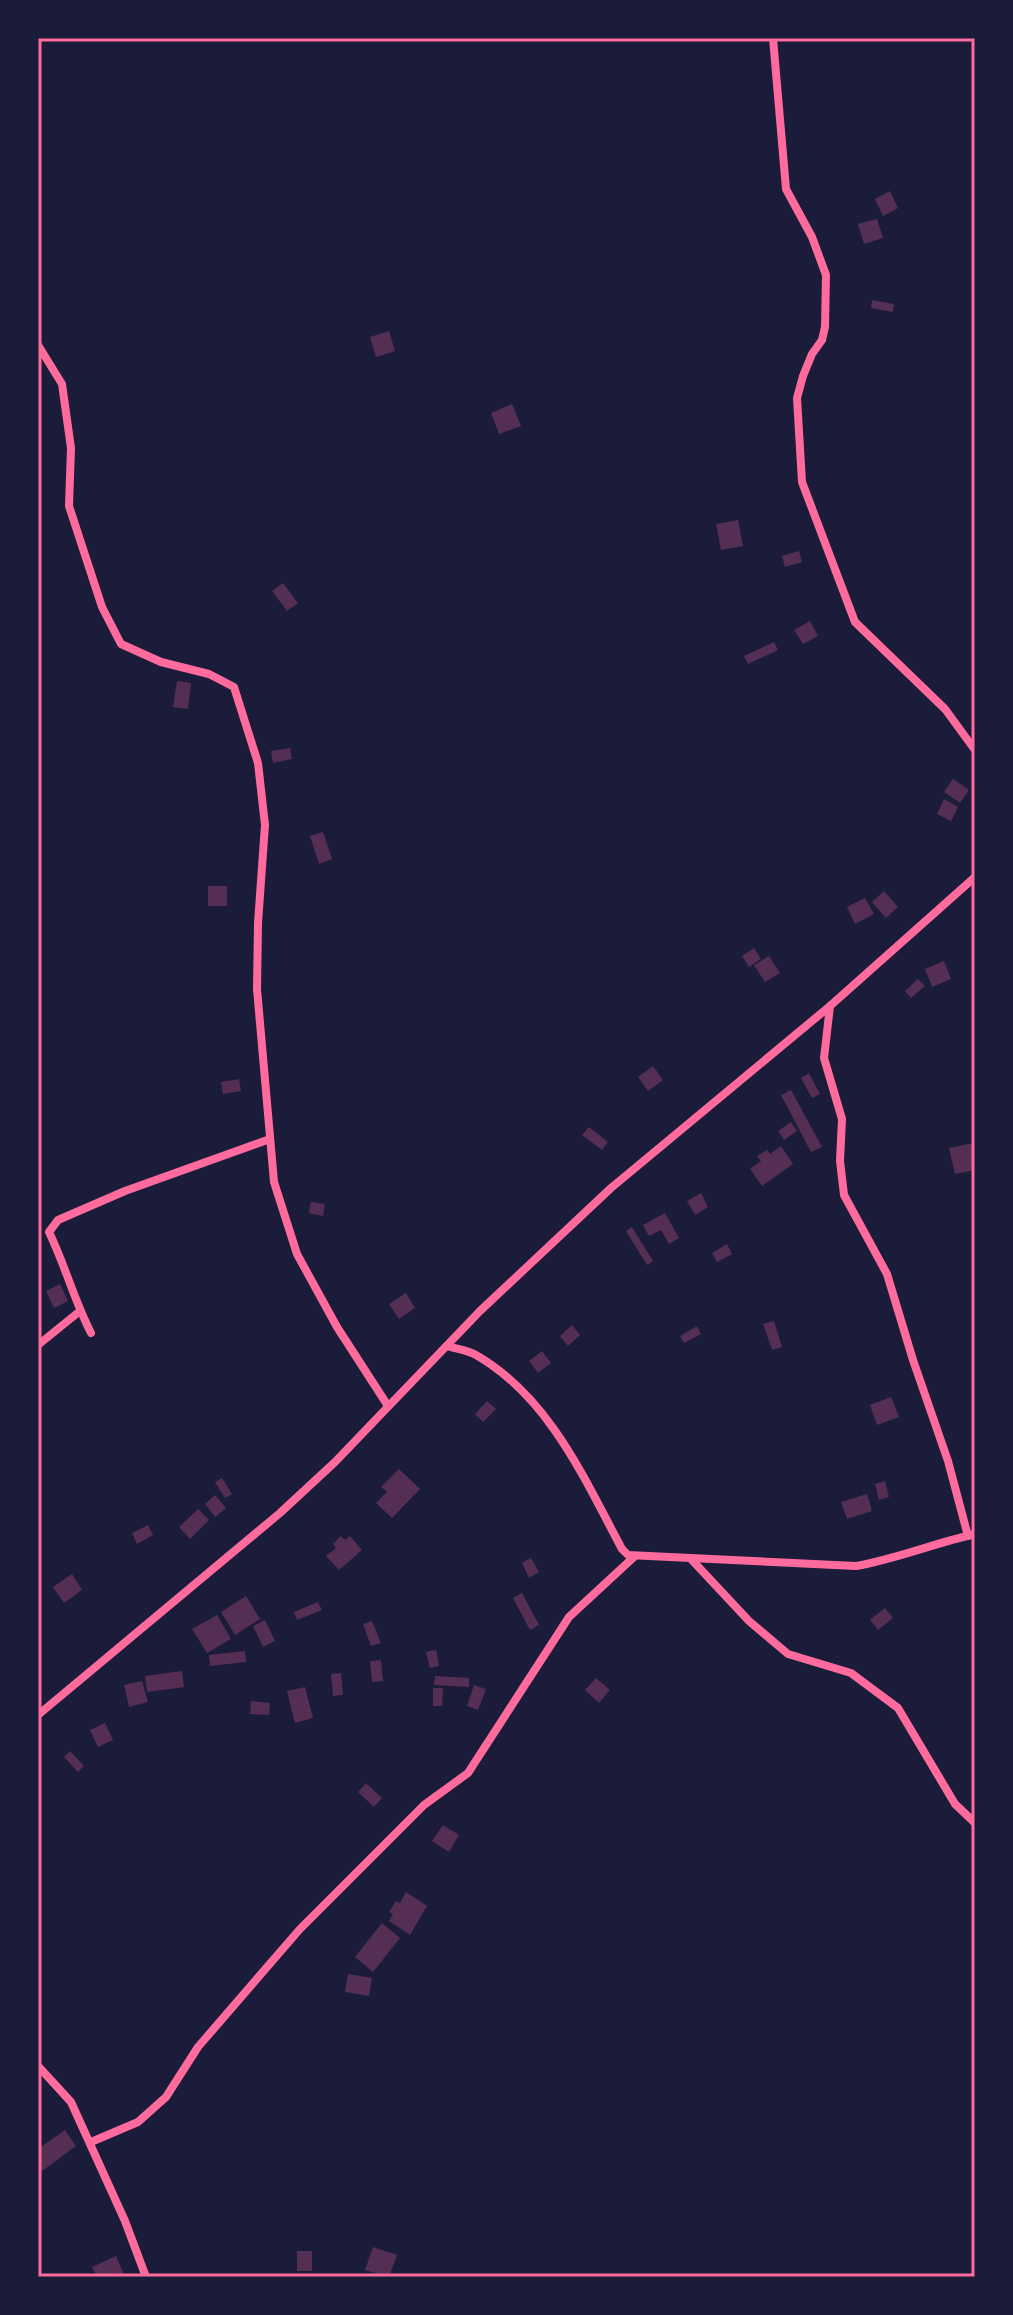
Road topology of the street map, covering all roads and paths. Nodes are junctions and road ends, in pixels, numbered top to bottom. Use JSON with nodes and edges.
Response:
{"nodes":[{"id":1,"x":773,"y":38,"type":"edge"},
{"id":2,"x":38,"y":345,"type":"edge"},
{"id":3,"x":975,"y":750,"type":"edge"},
{"id":4,"x":975,"y":877,"type":"edge"},
{"id":5,"x":830,"y":1006,"type":"junction"},
{"id":6,"x":270,"y":1139,"type":"junction"},
{"id":7,"x":80,"y":1311,"type":"junction"},
{"id":8,"x":91,"y":1333,"type":"dead end"},
{"id":9,"x":38,"y":1345,"type":"edge"},
{"id":10,"x":447,"y":1346,"type":"junction"},
{"id":11,"x":388,"y":1406,"type":"junction"},
{"id":12,"x":972,"y":1535,"type":"edge"},
{"id":13,"x":635,"y":1556,"type":"junction"},
{"id":14,"x":691,"y":1558,"type":"junction"},
{"id":15,"x":38,"y":1715,"type":"edge"},
{"id":16,"x":975,"y":1823,"type":"edge"},
{"id":17,"x":38,"y":2066,"type":"edge"},
{"id":18,"x":91,"y":2142,"type":"junction"},
{"id":19,"x":146,"y":2277,"type":"edge"}],
"edges":[{"from":1,"to":3,"type":"street"},
{"from":2,"to":6,"type":"street"},
{"from":4,"to":5,"type":"street"},
{"from":5,"to":10,"type":"street"},
{"from":5,"to":12,"type":"street"},
{"from":6,"to":7,"type":"street"},
{"from":6,"to":11,"type":"street"},
{"from":7,"to":8,"type":"street"},
{"from":7,"to":9,"type":"street"},
{"from":10,"to":11,"type":"street"},
{"from":10,"to":13,"type":"street"},
{"from":11,"to":15,"type":"street"},
{"from":12,"to":14,"type":"street"},
{"from":13,"to":14,"type":"street"},
{"from":13,"to":18,"type":"street"},
{"from":14,"to":16,"type":"street"},
{"from":17,"to":18,"type":"street"},
{"from":18,"to":19,"type":"street"}]}
